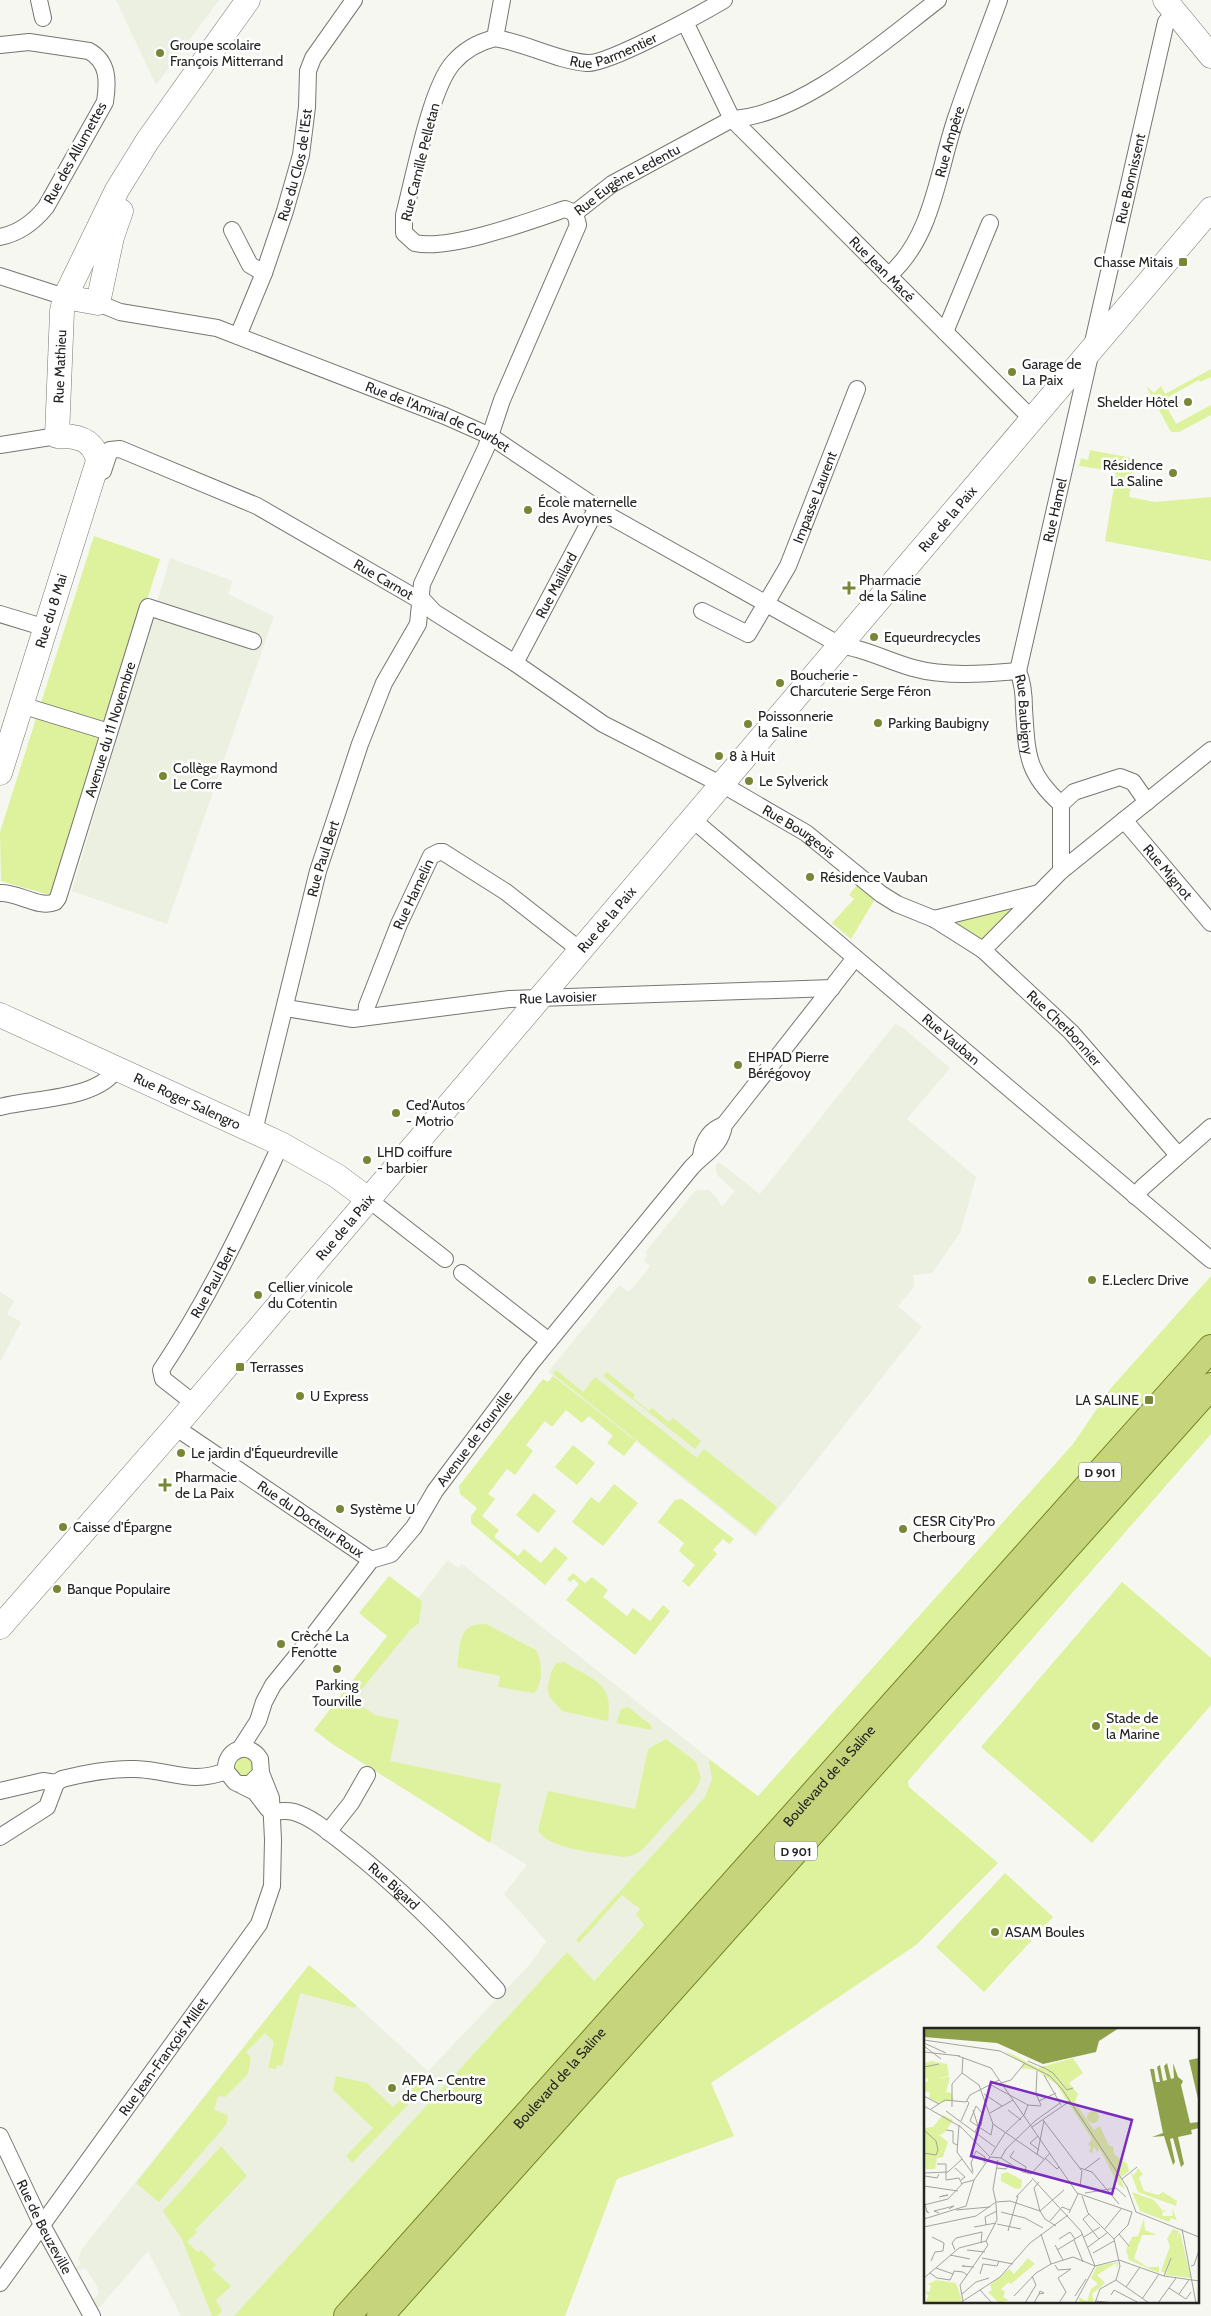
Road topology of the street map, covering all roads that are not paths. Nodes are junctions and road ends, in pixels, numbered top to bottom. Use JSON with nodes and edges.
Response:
{"nodes":[{"id":1,"x":39,"y":0,"type":"edge"},
{"id":2,"x":248,"y":0,"type":"edge"},
{"id":3,"x":354,"y":0,"type":"edge"},
{"id":4,"x":502,"y":0,"type":"edge"},
{"id":5,"x":724,"y":0,"type":"edge"},
{"id":6,"x":938,"y":0,"type":"edge"},
{"id":7,"x":999,"y":0,"type":"edge"},
{"id":8,"x":1170,"y":6,"type":"edge"},
{"id":9,"x":43,"y":18,"type":"dead end"},
{"id":10,"x":685,"y":22,"type":"junction"},
{"id":11,"x":495,"y":38,"type":"junction"},
{"id":12,"x":0,"y":44,"type":"edge"},
{"id":13,"x":1211,"y":56,"type":"edge"},
{"id":14,"x":732,"y":119,"type":"junction"},
{"id":15,"x":136,"y":161,"type":"junction"},
{"id":16,"x":1211,"y":209,"type":"edge"},
{"id":17,"x":574,"y":213,"type":"junction"},
{"id":18,"x":990,"y":223,"type":"dead end"},
{"id":19,"x":232,"y":230,"type":"dead end"},
{"id":20,"x":0,"y":237,"type":"edge"},
{"id":21,"x":264,"y":272,"type":"junction"},
{"id":22,"x":0,"y":276,"type":"edge"},
{"id":23,"x":888,"y":276,"type":"junction"},
{"id":24,"x":65,"y":297,"type":"junction"},
{"id":25,"x":98,"y":303,"type":"junction"},
{"id":26,"x":945,"y":332,"type":"junction"},
{"id":27,"x":238,"y":336,"type":"junction"},
{"id":28,"x":1092,"y":349,"type":"junction"},
{"id":29,"x":856,"y":389,"type":"dead end"},
{"id":30,"x":1032,"y":419,"type":"junction"},
{"id":31,"x":57,"y":436,"type":"junction"},
{"id":32,"x":490,"y":436,"type":"junction"},
{"id":33,"x":0,"y":445,"type":"edge"},
{"id":34,"x":94,"y":474,"type":"junction"},
{"id":35,"x":597,"y":508,"type":"junction"},
{"id":36,"x":421,"y":598,"type":"junction"},
{"id":37,"x":766,"y":604,"type":"junction"},
{"id":38,"x":702,"y":611,"type":"dead end"},
{"id":39,"x":0,"y":614,"type":"edge"},
{"id":40,"x":46,"y":628,"type":"junction"},
{"id":41,"x":253,"y":641,"type":"dead end"},
{"id":42,"x":840,"y":645,"type":"junction"},
{"id":43,"x":515,"y":663,"type":"junction"},
{"id":44,"x":1018,"y":671,"type":"junction"},
{"id":45,"x":22,"y":704,"type":"junction"},
{"id":46,"x":110,"y":732,"type":"junction"},
{"id":47,"x":1209,"y":754,"type":"edge"},
{"id":48,"x":0,"y":773,"type":"edge"},
{"id":49,"x":721,"y":784,"type":"junction"},
{"id":50,"x":1147,"y":802,"type":"junction"},
{"id":51,"x":1061,"y":804,"type":"junction"},
{"id":52,"x":692,"y":819,"type":"junction"},
{"id":53,"x":1124,"y":820,"type":"junction"},
{"id":54,"x":1060,"y":871,"type":"junction"},
{"id":55,"x":1039,"y":893,"type":"junction"},
{"id":56,"x":0,"y":894,"type":"edge"},
{"id":57,"x":934,"y":919,"type":"junction"},
{"id":58,"x":1211,"y":923,"type":"edge"},
{"id":59,"x":580,"y":950,"type":"junction"},
{"id":60,"x":983,"y":950,"type":"junction"},
{"id":61,"x":855,"y":958,"type":"junction"},
{"id":62,"x":832,"y":988,"type":"junction"},
{"id":63,"x":540,"y":997,"type":"junction"},
{"id":64,"x":286,"y":1008,"type":"junction"},
{"id":65,"x":0,"y":1015,"type":"edge"},
{"id":66,"x":366,"y":1017,"type":"junction"},
{"id":67,"x":116,"y":1068,"type":"junction"},
{"id":68,"x":0,"y":1107,"type":"edge"},
{"id":69,"x":1211,"y":1127,"type":"edge"},
{"id":70,"x":254,"y":1131,"type":"junction"},
{"id":71,"x":281,"y":1144,"type":"junction"},
{"id":72,"x":1178,"y":1155,"type":"junction"},
{"id":73,"x":1135,"y":1196,"type":"junction"},
{"id":74,"x":368,"y":1199,"type":"junction"},
{"id":75,"x":445,"y":1259,"type":"dead end"},
{"id":76,"x":1210,"y":1262,"type":"edge"},
{"id":77,"x":462,"y":1273,"type":"dead end"},
{"id":78,"x":1211,"y":1333,"type":"edge"},
{"id":79,"x":549,"y":1341,"type":"junction"},
{"id":80,"x":1211,"y":1348,"type":"edge"},
{"id":81,"x":1211,"y":1386,"type":"edge"},
{"id":82,"x":195,"y":1404,"type":"junction"},
{"id":83,"x":175,"y":1427,"type":"junction"},
{"id":84,"x":1094,"y":1479,"type":"junction"},
{"id":85,"x":371,"y":1560,"type":"junction"},
{"id":86,"x":0,"y":1628,"type":"edge"},
{"id":87,"x":258,"y":1721,"type":"junction"},
{"id":88,"x":240,"y":1749,"type":"junction"},
{"id":89,"x":257,"y":1754,"type":"junction"},
{"id":90,"x":226,"y":1771,"type":"junction"},
{"id":91,"x":261,"y":1773,"type":"junction"},
{"id":92,"x":367,"y":1775,"type":"dead end"},
{"id":93,"x":56,"y":1783,"type":"junction"},
{"id":94,"x":239,"y":1784,"type":"junction"},
{"id":95,"x":0,"y":1791,"type":"edge"},
{"id":96,"x":271,"y":1812,"type":"junction"},
{"id":97,"x":328,"y":1832,"type":"junction"},
{"id":98,"x":0,"y":1837,"type":"edge"},
{"id":99,"x":497,"y":1990,"type":"dead end"},
{"id":100,"x":0,"y":2136,"type":"edge"},
{"id":101,"x":42,"y":2224,"type":"junction"},
{"id":102,"x":0,"y":2283,"type":"edge"},
{"id":103,"x":92,"y":2316,"type":"edge"},
{"id":104,"x":347,"y":2316,"type":"edge"},
{"id":105,"x":380,"y":2316,"type":"edge"}],
"edges":[{"from":1,"to":9,"type":"street"},
{"from":2,"to":15,"type":"main road"},
{"from":3,"to":21,"type":"street","name":"Rue du Clos de l'Est"},
{"from":4,"to":11,"type":"street"},
{"from":5,"to":10,"type":"street","name":"Rue Parmentier"},
{"from":6,"to":14,"type":"street","name":"Rue Eugène Ledentu"},
{"from":7,"to":23,"type":"street","name":"Rue Ampère"},
{"from":8,"to":13,"type":"main road"},
{"from":8,"to":28,"type":"street","name":"Rue Bonnissent"},
{"from":10,"to":11,"type":"street","name":"Rue Parmentier"},
{"from":10,"to":14,"type":"street","name":"Rue Jean Macé"},
{"from":11,"to":17,"type":"street","name":"Rue Camille Pelletan"},
{"from":12,"to":20,"type":"street","name":"Rue des Allumettes"},
{"from":14,"to":17,"type":"street","name":"Rue Eugène Ledentu"},
{"from":14,"to":23,"type":"street","name":"Rue Jean Macé"},
{"from":15,"to":24,"type":"main road","name":"Rue Mathieu"},
{"from":15,"to":25,"type":"main road"},
{"from":16,"to":28,"type":"main road","name":"Rue de la Paix"},
{"from":17,"to":32,"type":"street","name":"Rue Eugène Ledentu"},
{"from":18,"to":26,"type":"street"},
{"from":19,"to":21,"type":"street"},
{"from":21,"to":27,"type":"street","name":"Rue du Clos de l'Est"},
{"from":22,"to":24,"type":"street","name":"Rue de l'Amiral de Courbet"},
{"from":23,"to":26,"type":"street","name":"Rue Jean Macé"},
{"from":24,"to":25,"type":"main road","name":"Rue de l'Amiral de Courbet"},
{"from":24,"to":31,"type":"main road","name":"Rue Mathieu"},
{"from":25,"to":27,"type":"street","name":"Rue de l'Amiral de Courbet"},
{"from":26,"to":30,"type":"street","name":"Rue Jean Macé"},
{"from":27,"to":32,"type":"street","name":"Rue de l'Amiral de Courbet"},
{"from":28,"to":30,"type":"main road","name":"Rue de la Paix"},
{"from":28,"to":44,"type":"street","name":"Rue Hamel"},
{"from":29,"to":37,"type":"street","name":"Impasse Laurent"},
{"from":30,"to":42,"type":"main road","name":"Rue de la Paix"},
{"from":31,"to":33,"type":"street"},
{"from":31,"to":34,"type":"main road","name":"Rue du 8 Mai"},
{"from":32,"to":35,"type":"street","name":"Rue de l'Amiral de Courbet"},
{"from":32,"to":36,"type":"street","name":"Rue Eugène Ledentu"},
{"from":34,"to":36,"type":"street","name":"Rue Carnot"},
{"from":34,"to":40,"type":"main road","name":"Rue du 8 Mai"},
{"from":35,"to":37,"type":"street","name":"Rue de l'Amiral de Courbet"},
{"from":35,"to":43,"type":"street","name":"Rue Maillard"},
{"from":36,"to":43,"type":"street","name":"Rue Carnot"},
{"from":36,"to":64,"type":"street","name":"Rue Paul Bert"},
{"from":37,"to":38,"type":"street","name":"Impasse Laurent"},
{"from":37,"to":42,"type":"street","name":"Rue de l'Amiral de Courbet"},
{"from":39,"to":40,"type":"street"},
{"from":40,"to":45,"type":"main road","name":"Rue du 8 Mai"},
{"from":41,"to":46,"type":"street","name":"Avenue du 11 Novembre"},
{"from":42,"to":44,"type":"street","name":"Rue Baubigny"},
{"from":42,"to":49,"type":"main road","name":"Rue de la Paix"},
{"from":43,"to":49,"type":"street","name":"Rue Carnot"},
{"from":44,"to":51,"type":"street","name":"Rue Baubigny"},
{"from":45,"to":46,"type":"street"},
{"from":45,"to":48,"type":"main road","name":"Rue du 8 Mai"},
{"from":46,"to":56,"type":"street","name":"Avenue du 11 Novembre"},
{"from":47,"to":50,"type":"street"},
{"from":49,"to":52,"type":"main road","name":"Rue de la Paix"},
{"from":49,"to":57,"type":"street","name":"Rue Bourgeois"},
{"from":50,"to":51,"type":"street"},
{"from":50,"to":53,"type":"street"},
{"from":51,"to":54,"type":"street"},
{"from":52,"to":59,"type":"main road","name":"Rue de la Paix"},
{"from":52,"to":61,"type":"street","name":"Rue Vauban"},
{"from":53,"to":54,"type":"street"},
{"from":53,"to":58,"type":"street","name":"Rue Mignot"},
{"from":54,"to":55,"type":"street"},
{"from":55,"to":57,"type":"street"},
{"from":55,"to":60,"type":"street"},
{"from":57,"to":60,"type":"street","name":"Rue Cherbonnier"},
{"from":59,"to":63,"type":"main road","name":"Rue de la Paix"},
{"from":59,"to":66,"type":"street","name":"Rue Hamelin"},
{"from":60,"to":72,"type":"street","name":"Rue Cherbonnier"},
{"from":61,"to":62,"type":"street","name":"Avenue de Tourville"},
{"from":61,"to":73,"type":"street","name":"Rue Vauban"},
{"from":62,"to":63,"type":"street","name":"Rue Lavoisier"},
{"from":62,"to":79,"type":"street","name":"Avenue de Tourville"},
{"from":63,"to":66,"type":"street","name":"Rue Lavoisier"},
{"from":63,"to":74,"type":"main road","name":"Rue de la Paix"},
{"from":64,"to":66,"type":"street","name":"Rue Lavoisier"},
{"from":64,"to":70,"type":"street","name":"Rue Paul Bert"},
{"from":65,"to":67,"type":"main road","name":"Rue Roger Salengro"},
{"from":67,"to":68,"type":"street"},
{"from":67,"to":70,"type":"main road","name":"Rue Roger Salengro"},
{"from":69,"to":72,"type":"street"},
{"from":70,"to":71,"type":"main road","name":"Rue Roger Salengro"},
{"from":71,"to":74,"type":"main road","name":"Rue Roger Salengro"},
{"from":71,"to":82,"type":"street","name":"Rue Paul Bert"},
{"from":72,"to":73,"type":"street"},
{"from":73,"to":76,"type":"street","name":"Rue Vauban"},
{"from":74,"to":75,"type":"street"},
{"from":74,"to":82,"type":"main road","name":"Rue de la Paix"},
{"from":77,"to":79,"type":"street"},
{"from":78,"to":84,"type":"street"},
{"from":79,"to":85,"type":"street","name":"Avenue de Tourville"},
{"from":80,"to":84,"type":"main road","name":"Boulevard de la Saline","number":"D 901"},
{"from":81,"to":105,"type":"main road","name":"Boulevard de la Saline","number":"D 901"},
{"from":82,"to":83,"type":"main road","name":"Rue de la Paix"},
{"from":83,"to":85,"type":"street","name":"Rue du Docteur Roux"},
{"from":83,"to":86,"type":"main road","name":"Rue de la Paix"},
{"from":84,"to":104,"type":"main road","name":"Boulevard de la Saline","number":"D 901"},
{"from":85,"to":87,"type":"street"},
{"from":87,"to":88,"type":"street"},
{"from":87,"to":89,"type":"street"},
{"from":88,"to":89,"type":"street"},
{"from":88,"to":90,"type":"street"},
{"from":89,"to":91,"type":"street"},
{"from":90,"to":93,"type":"street"},
{"from":90,"to":94,"type":"street"},
{"from":91,"to":94,"type":"street"},
{"from":91,"to":96,"type":"street","name":"Rue Jean-François Millet"},
{"from":92,"to":97,"type":"street"},
{"from":93,"to":95,"type":"street"},
{"from":93,"to":98,"type":"street"},
{"from":94,"to":96,"type":"street"},
{"from":96,"to":97,"type":"street","name":"Rue Bigard"},
{"from":96,"to":101,"type":"street","name":"Rue Jean-François Millet"},
{"from":97,"to":99,"type":"street","name":"Rue Bigard"},
{"from":100,"to":101,"type":"street","name":"Rue de Beuzeville"},
{"from":101,"to":102,"type":"street","name":"Rue Jean-François Millet"},
{"from":101,"to":103,"type":"street","name":"Rue de Beuzeville"}]}
